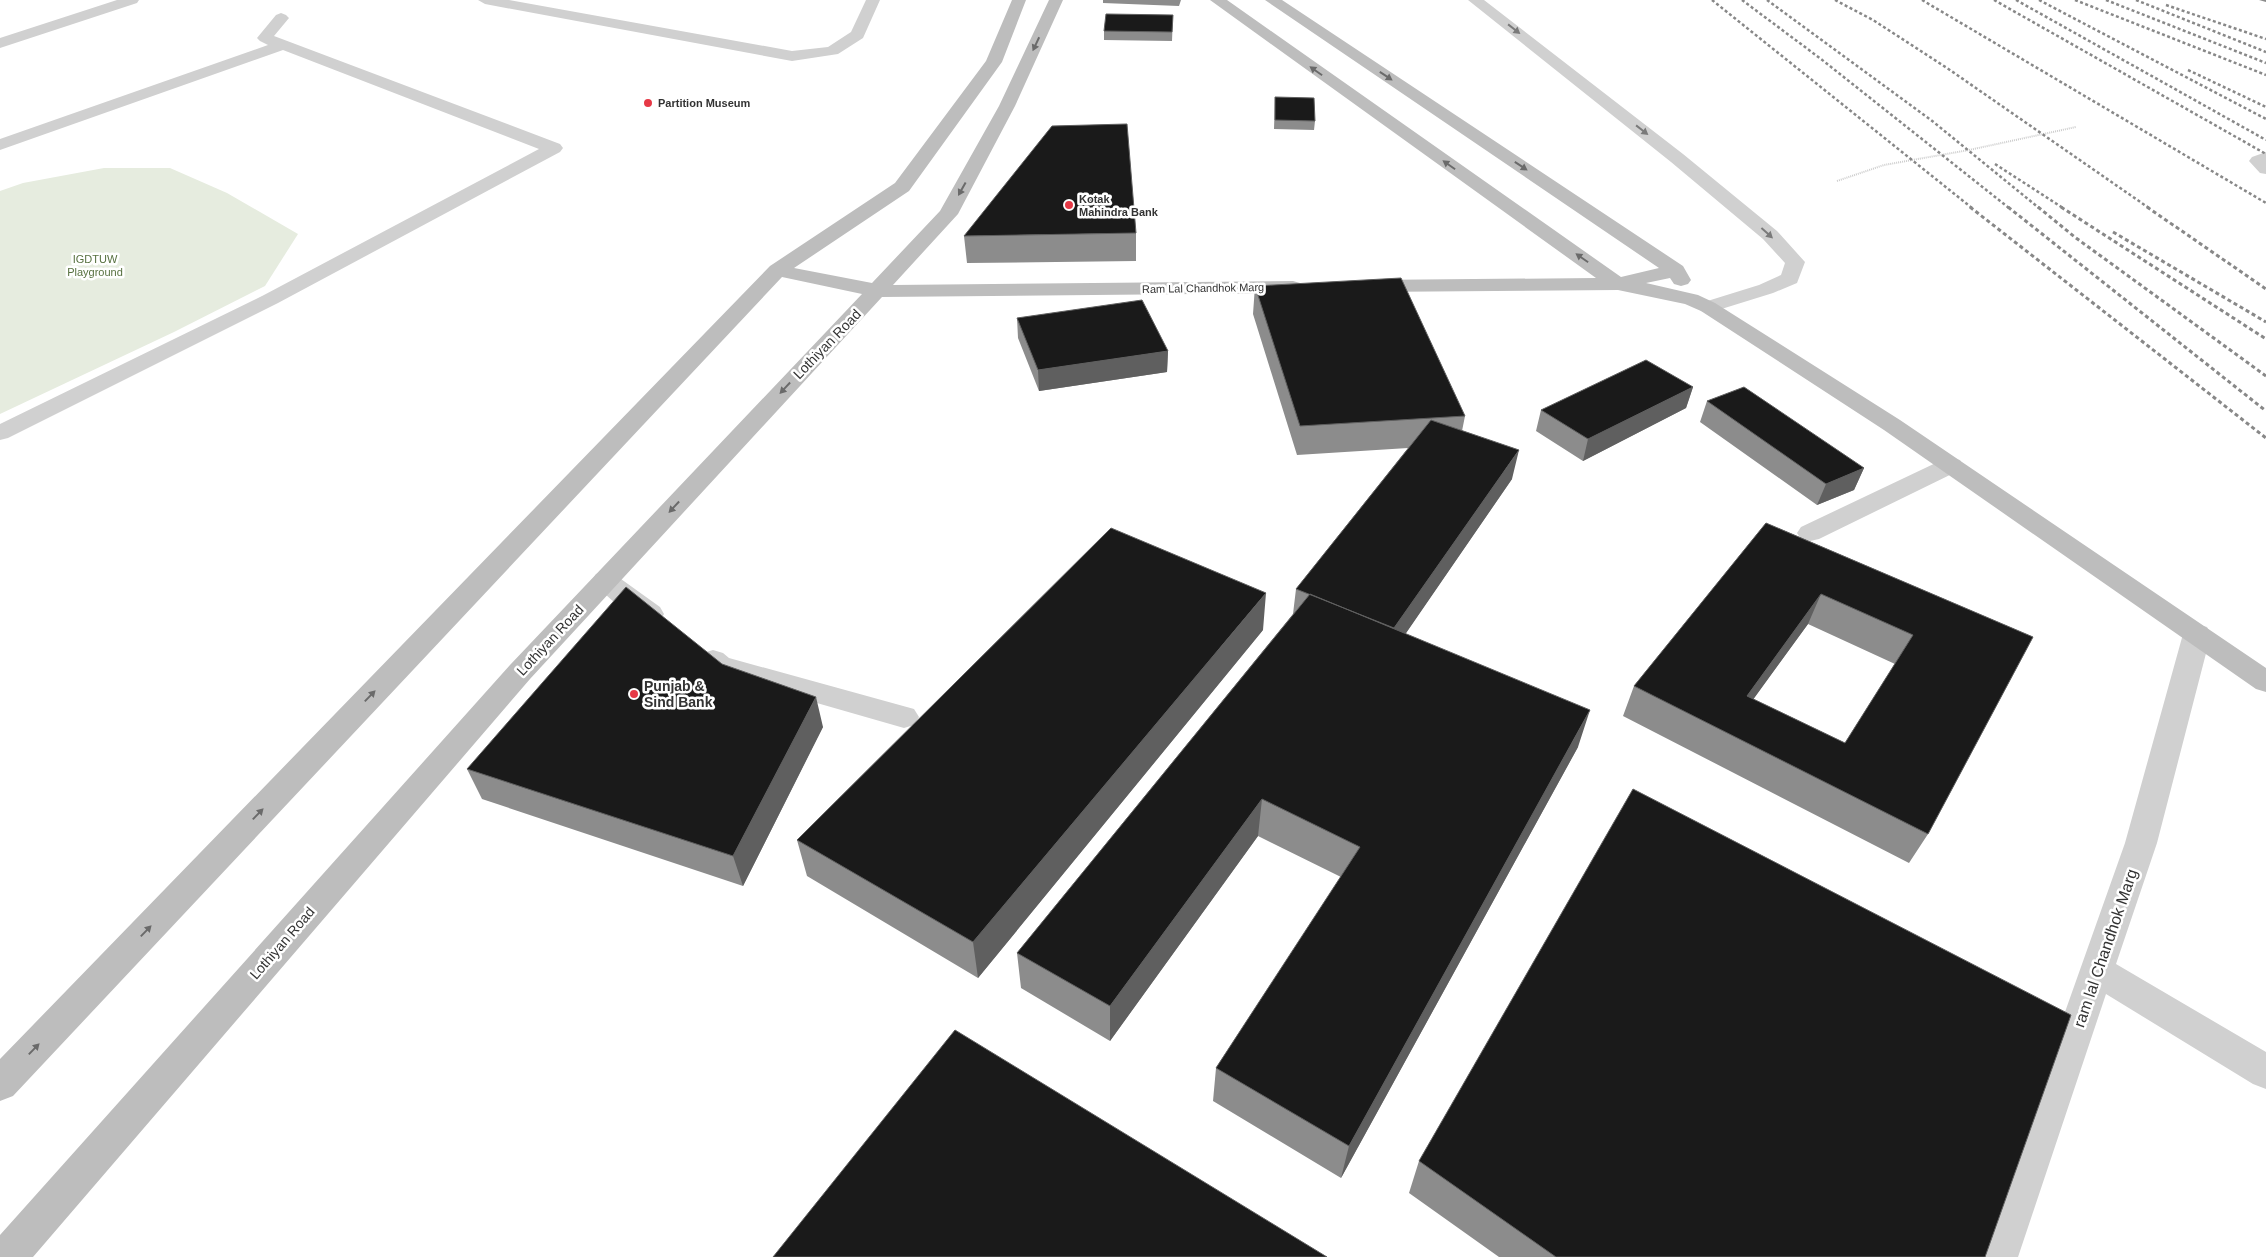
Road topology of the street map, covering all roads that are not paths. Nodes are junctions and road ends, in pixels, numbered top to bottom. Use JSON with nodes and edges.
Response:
{"nodes":[{"id":1,"x":132,"y":0,"type":"edge"},
{"id":2,"x":485,"y":0,"type":"edge"},
{"id":3,"x":873,"y":0,"type":"edge"},
{"id":4,"x":1019,"y":0,"type":"edge"},
{"id":5,"x":1056,"y":0,"type":"edge"},
{"id":6,"x":1217,"y":0,"type":"edge"},
{"id":7,"x":1272,"y":0,"type":"edge"},
{"id":8,"x":1475,"y":0,"type":"edge"},
{"id":9,"x":281,"y":18,"type":"dead end"},
{"id":10,"x":0,"y":43,"type":"edge"},
{"id":11,"x":282,"y":45,"type":"junction"},
{"id":12,"x":0,"y":145,"type":"edge"},
{"id":13,"x":2266,"y":157,"type":"edge"},
{"id":14,"x":2266,"y":169,"type":"edge"},
{"id":15,"x":777,"y":270,"type":"junction"},
{"id":16,"x":1676,"y":270,"type":"junction"},
{"id":17,"x":1618,"y":284,"type":"junction"},
{"id":18,"x":1312,"y":287,"type":"edge"},
{"id":19,"x":1351,"y":287,"type":"edge"},
{"id":20,"x":878,"y":291,"type":"junction"},
{"id":21,"x":1699,"y":303,"type":"junction"},
{"id":22,"x":0,"y":433,"type":"edge"},
{"id":23,"x":1951,"y":465,"type":"junction"},
{"id":24,"x":1810,"y":533,"type":"dead end"},
{"id":25,"x":606,"y":580,"type":"junction"},
{"id":26,"x":2197,"y":634,"type":"junction"},
{"id":27,"x":2266,"y":682,"type":"edge"},
{"id":28,"x":904,"y":717,"type":"dead end"},
{"id":29,"x":2097,"y":970,"type":"junction"},
{"id":30,"x":2266,"y":1072,"type":"edge"},
{"id":31,"x":0,"y":1084,"type":"edge"},
{"id":32,"x":6,"y":1257,"type":"edge"},
{"id":33,"x":1998,"y":1257,"type":"edge"}],
"edges":[{"from":1,"to":10,"type":"street"},
{"from":2,"to":3,"type":"street"},
{"from":4,"to":15,"type":"main road"},
{"from":5,"to":20,"type":"main road","name":"Lothiyan Road","one_way":true},
{"from":17,"to":6,"type":"main road","one_way":true},
{"from":7,"to":16,"type":"main road","one_way":true},
{"from":8,"to":21,"type":"street","one_way":true},
{"from":9,"to":11,"type":"street"},
{"from":11,"to":12,"type":"street"},
{"from":11,"to":22,"type":"street"},
{"from":13,"to":14,"type":"street"},
{"from":15,"to":20,"type":"main road","name":"Ram Lal Chandhok Marg"},
{"from":31,"to":15,"type":"main road","one_way":true},
{"from":16,"to":17,"type":"main road"},
{"from":16,"to":21,"type":"main road"},
{"from":17,"to":19,"type":"main road"},
{"from":17,"to":21,"type":"main road"},
{"from":18,"to":20,"type":"main road","name":"Ram Lal Chandhok Marg"},
{"from":20,"to":25,"type":"main road","name":"Lothiyan Road","one_way":true},
{"from":21,"to":23,"type":"main road"},
{"from":23,"to":24,"type":"street"},
{"from":23,"to":26,"type":"main road"},
{"from":25,"to":28,"type":"street"},
{"from":25,"to":32,"type":"main road","name":"Lothiyan Road"},
{"from":26,"to":27,"type":"main road"},
{"from":26,"to":29,"type":"street","name":"ram lal Chandhok Marg"},
{"from":29,"to":30,"type":"street"},
{"from":29,"to":33,"type":"street","name":"ram lal Chandhok Marg"}]}
